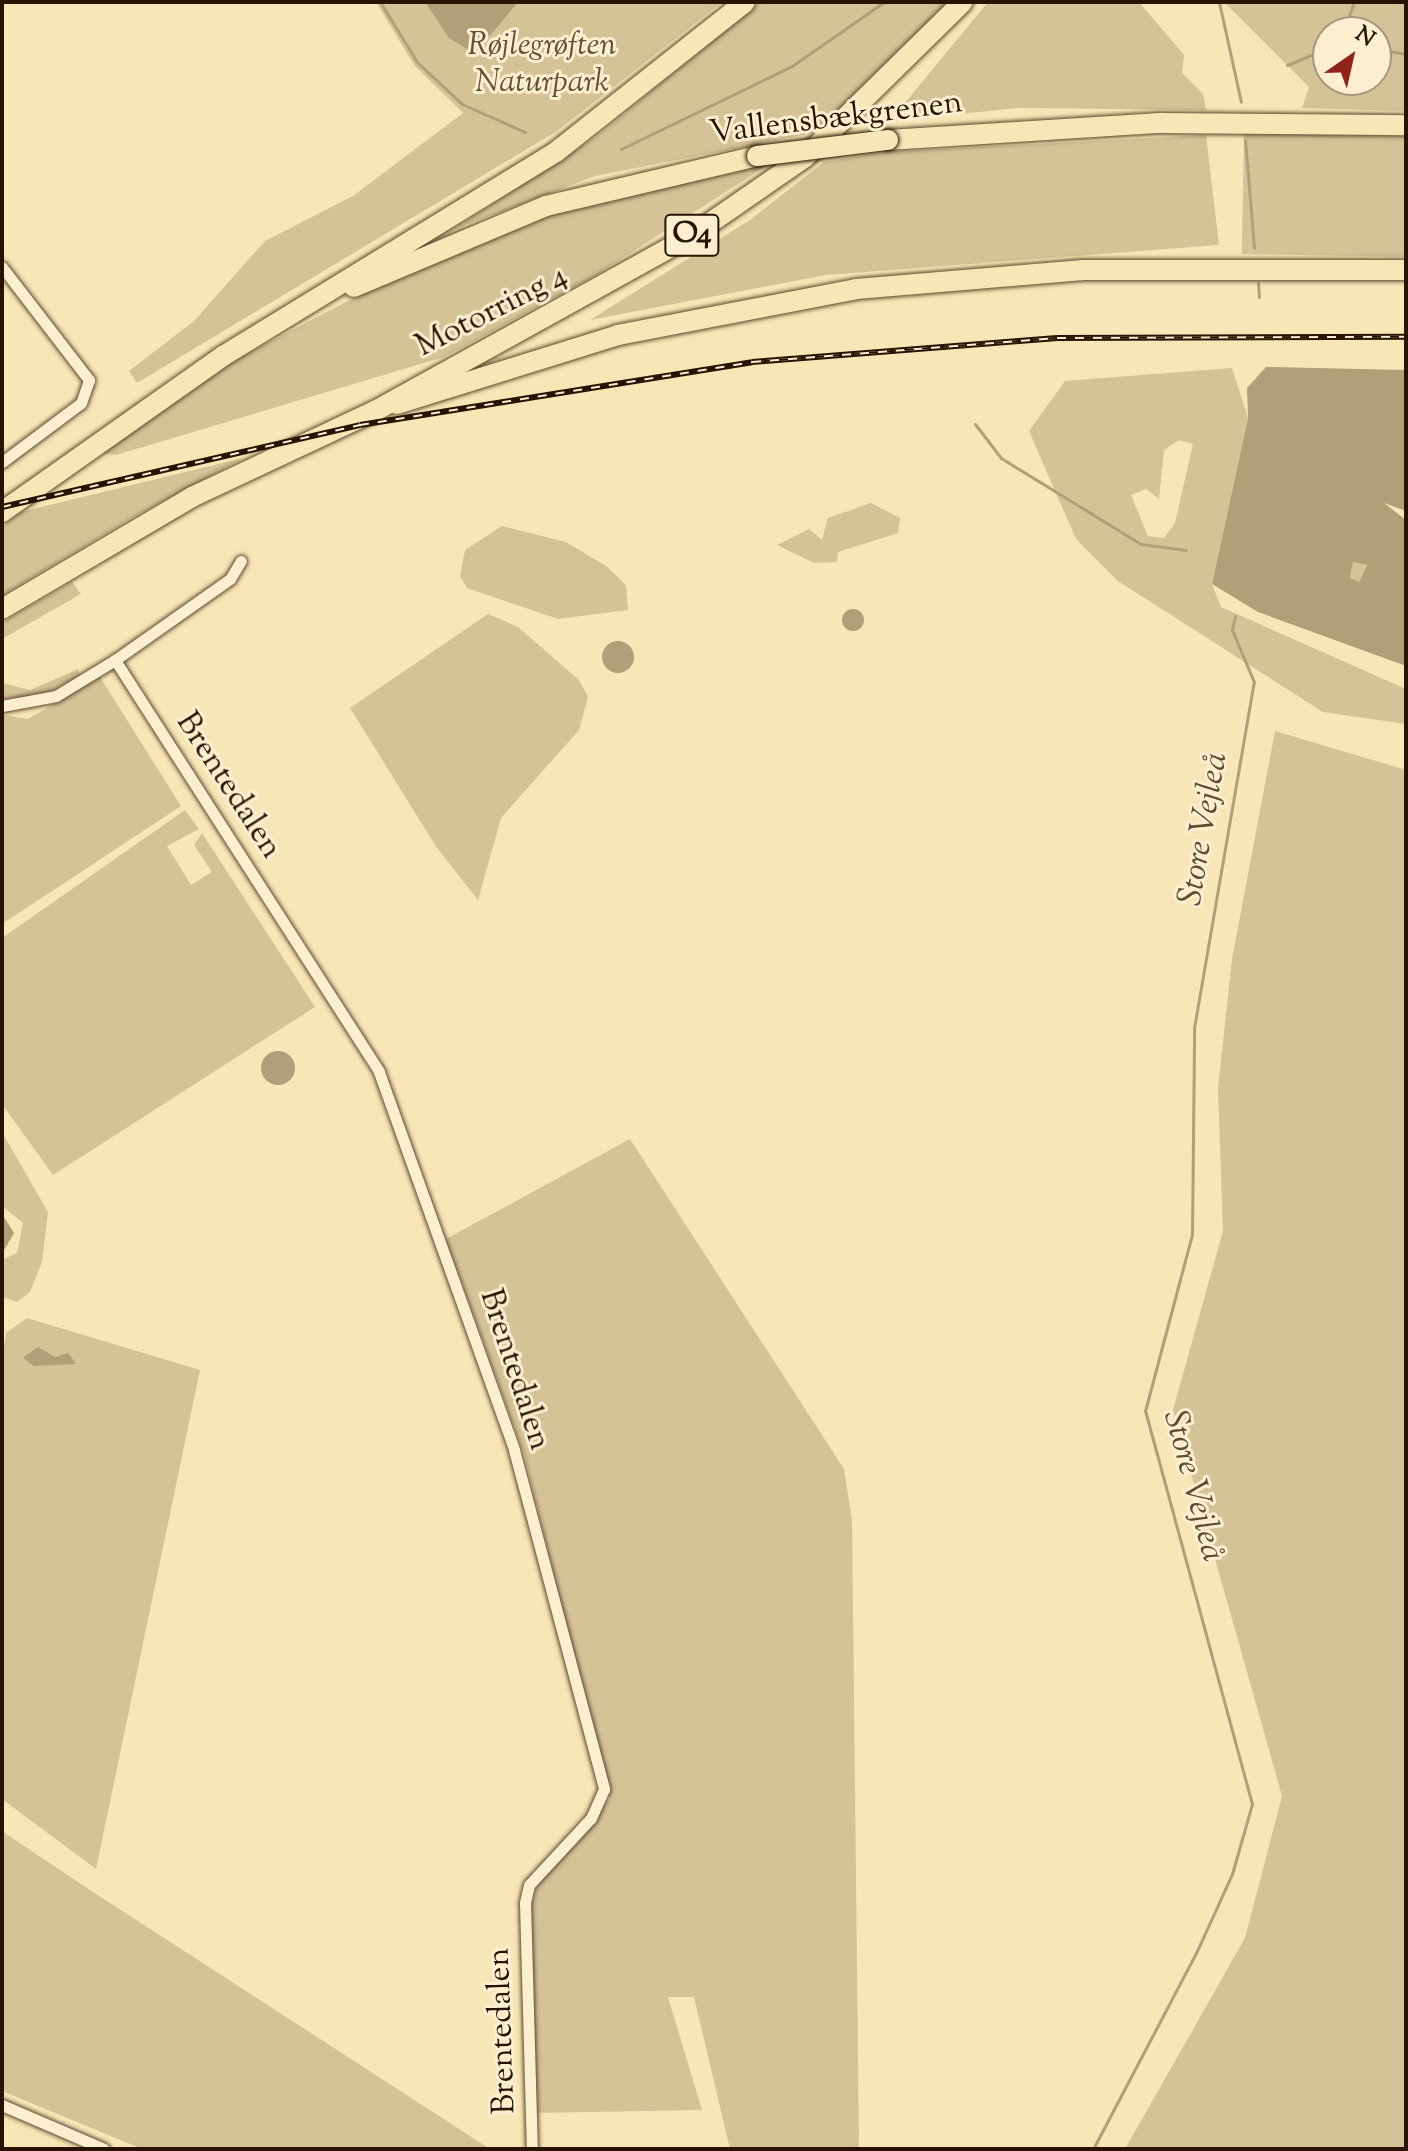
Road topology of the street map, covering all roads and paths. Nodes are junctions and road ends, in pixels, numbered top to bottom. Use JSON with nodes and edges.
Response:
{"nodes":[{"id":1,"x":745,"y":2,"type":"edge"},
{"id":2,"x":963,"y":2,"type":"edge"},
{"id":3,"x":1406,"y":125,"type":"edge"},
{"id":4,"x":2,"y":267,"type":"edge"},
{"id":5,"x":1406,"y":270,"type":"edge"},
{"id":6,"x":299,"y":311,"type":"junction"},
{"id":7,"x":377,"y":410,"type":"junction"},
{"id":8,"x":2,"y":462,"type":"edge"},
{"id":9,"x":2,"y":512,"type":"edge"},
{"id":10,"x":241,"y":561,"type":"dead end"},
{"id":11,"x":2,"y":609,"type":"edge"},
{"id":12,"x":115,"y":660,"type":"junction"},
{"id":13,"x":2,"y":706,"type":"edge"},
{"id":14,"x":2,"y":2105,"type":"edge"},
{"id":15,"x":104,"y":2149,"type":"edge"},
{"id":16,"x":532,"y":2149,"type":"edge"}],
"edges":[{"from":1,"to":6,"type":"highway"},
{"from":2,"to":7,"type":"highway","name":"Motorring 4","number":"O4"},
{"from":3,"to":6,"type":"highway","name":"Vallensbækgrenen","bridge":true},
{"from":4,"to":8,"type":"street"},
{"from":5,"to":7,"type":"highway"},
{"from":6,"to":9,"type":"highway"},
{"from":7,"to":11,"type":"highway","name":"Motorring 4","number":"O4"},
{"from":10,"to":12,"type":"street"},
{"from":12,"to":13,"type":"street"},
{"from":12,"to":16,"type":"street","name":"Brentedalen"},
{"from":14,"to":15,"type":"street"}]}
